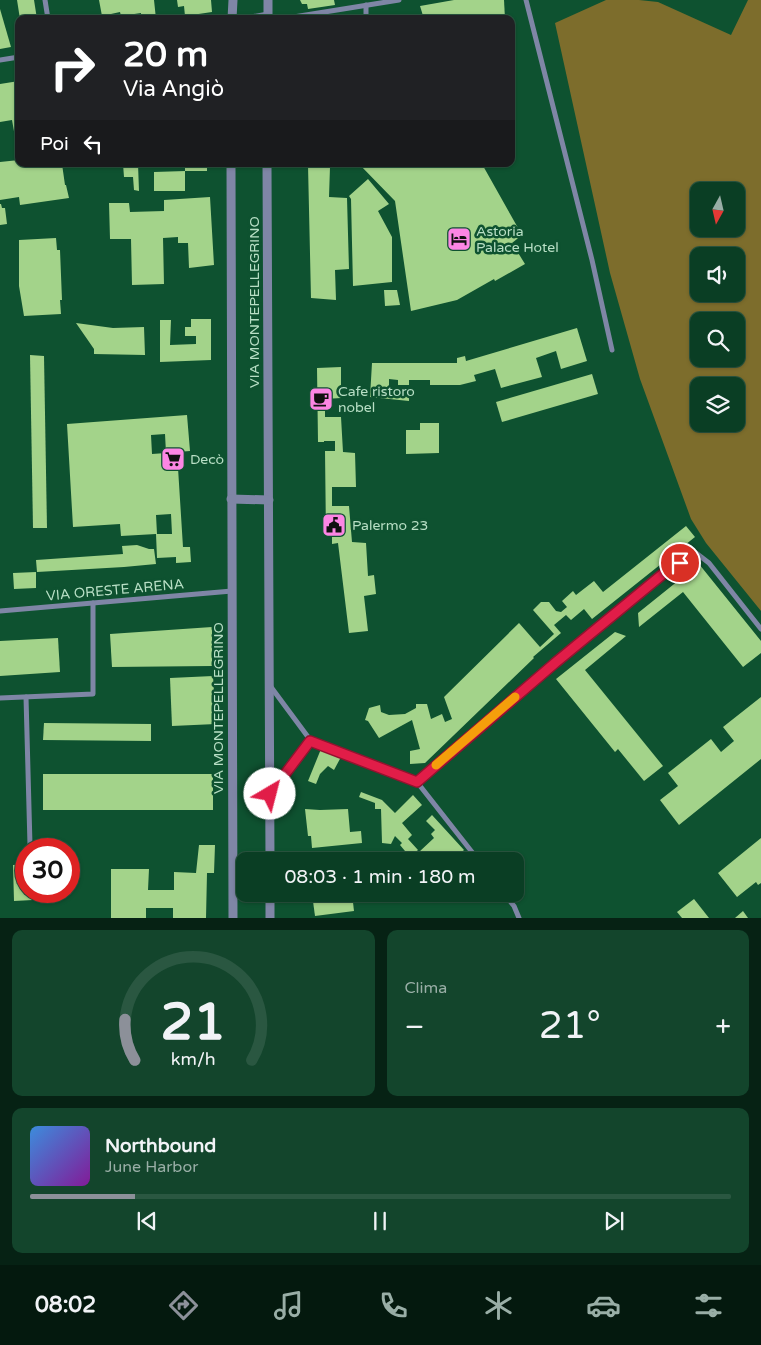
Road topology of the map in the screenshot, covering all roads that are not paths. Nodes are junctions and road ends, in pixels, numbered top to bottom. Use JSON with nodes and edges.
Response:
{"nodes":[{"id":1,"x":45,"y":0,"type":"edge"},
{"id":2,"x":232,"y":0,"type":"edge"},
{"id":3,"x":268,"y":0,"type":"edge"},
{"id":4,"x":399,"y":0,"type":"edge"},
{"id":5,"x":526,"y":0,"type":"edge"},
{"id":6,"x":366,"y":5,"type":"junction"},
{"id":7,"x":47,"y":15,"type":"edge"},
{"id":8,"x":232,"y":15,"type":"edge"},
{"id":9,"x":268,"y":15,"type":"edge"},
{"id":10,"x":305,"y":15,"type":"edge"},
{"id":11,"x":366,"y":15,"type":"edge"},
{"id":12,"x":15,"y":58,"type":"edge"},
{"id":13,"x":0,"y":60,"type":"edge"},
{"id":14,"x":231,"y":167,"type":"edge"},
{"id":15,"x":267,"y":167,"type":"edge"},
{"id":16,"x":612,"y":350,"type":"dead end"},
{"id":17,"x":231,"y":499,"type":"junction"},
{"id":18,"x":269,"y":500,"type":"junction"},
{"id":19,"x":232,"y":591,"type":"junction"},
{"id":20,"x":92,"y":603,"type":"junction"},
{"id":21,"x":0,"y":611,"type":"edge"},
{"id":22,"x":761,"y":629,"type":"edge"},
{"id":23,"x":270,"y":686,"type":"junction"},
{"id":24,"x":26,"y":697,"type":"junction"},
{"id":25,"x":0,"y":698,"type":"edge"},
{"id":26,"x":310,"y":741,"type":"junction"},
{"id":27,"x":417,"y":782,"type":"junction"},
{"id":28,"x":270,"y":794,"type":"junction"},
{"id":29,"x":30,"y":838,"type":"edge"},
{"id":30,"x":270,"y":852,"type":"edge"},
{"id":31,"x":472,"y":852,"type":"edge"},
{"id":32,"x":270,"y":902,"type":"edge"},
{"id":33,"x":511,"y":902,"type":"edge"},
{"id":34,"x":233,"y":918,"type":"edge"},
{"id":35,"x":270,"y":918,"type":"edge"},
{"id":36,"x":518,"y":918,"type":"edge"}],
"edges":[{"from":1,"to":7,"type":"street"},
{"from":2,"to":8,"type":"street"},
{"from":3,"to":9,"type":"street"},
{"from":4,"to":6,"type":"street"},
{"from":5,"to":16,"type":"street"},
{"from":6,"to":10,"type":"street"},
{"from":6,"to":11,"type":"street"},
{"from":12,"to":13,"type":"street"},
{"from":14,"to":17,"type":"street","name":"VIA MONTEPELLEGRINO"},
{"from":15,"to":18,"type":"street","name":"VIA MONTEPELLEGRINO"},
{"from":17,"to":18,"type":"street"},
{"from":17,"to":19,"type":"street","name":"VIA MONTEPELLEGRINO"},
{"from":18,"to":23,"type":"street","name":"VIA MONTEPELLEGRINO"},
{"from":19,"to":20,"type":"street","name":"VIA ORESTE ARENA"},
{"from":19,"to":34,"type":"street","name":"VIA MONTEPELLEGRINO"},
{"from":20,"to":21,"type":"street","name":"VIA ORESTE ARENA"},
{"from":20,"to":24,"type":"street"},
{"from":22,"to":27,"type":"street"},
{"from":23,"to":26,"type":"street"},
{"from":23,"to":28,"type":"street","name":"VIA MONTEPELLEGRINO"},
{"from":24,"to":25,"type":"street"},
{"from":24,"to":29,"type":"street"},
{"from":26,"to":27,"type":"street"},
{"from":26,"to":28,"type":"street"},
{"from":27,"to":31,"type":"street"},
{"from":28,"to":30,"type":"street","name":"VIA MONTEPELLEGRINO"},
{"from":32,"to":35,"type":"street"},
{"from":33,"to":36,"type":"street"}]}
